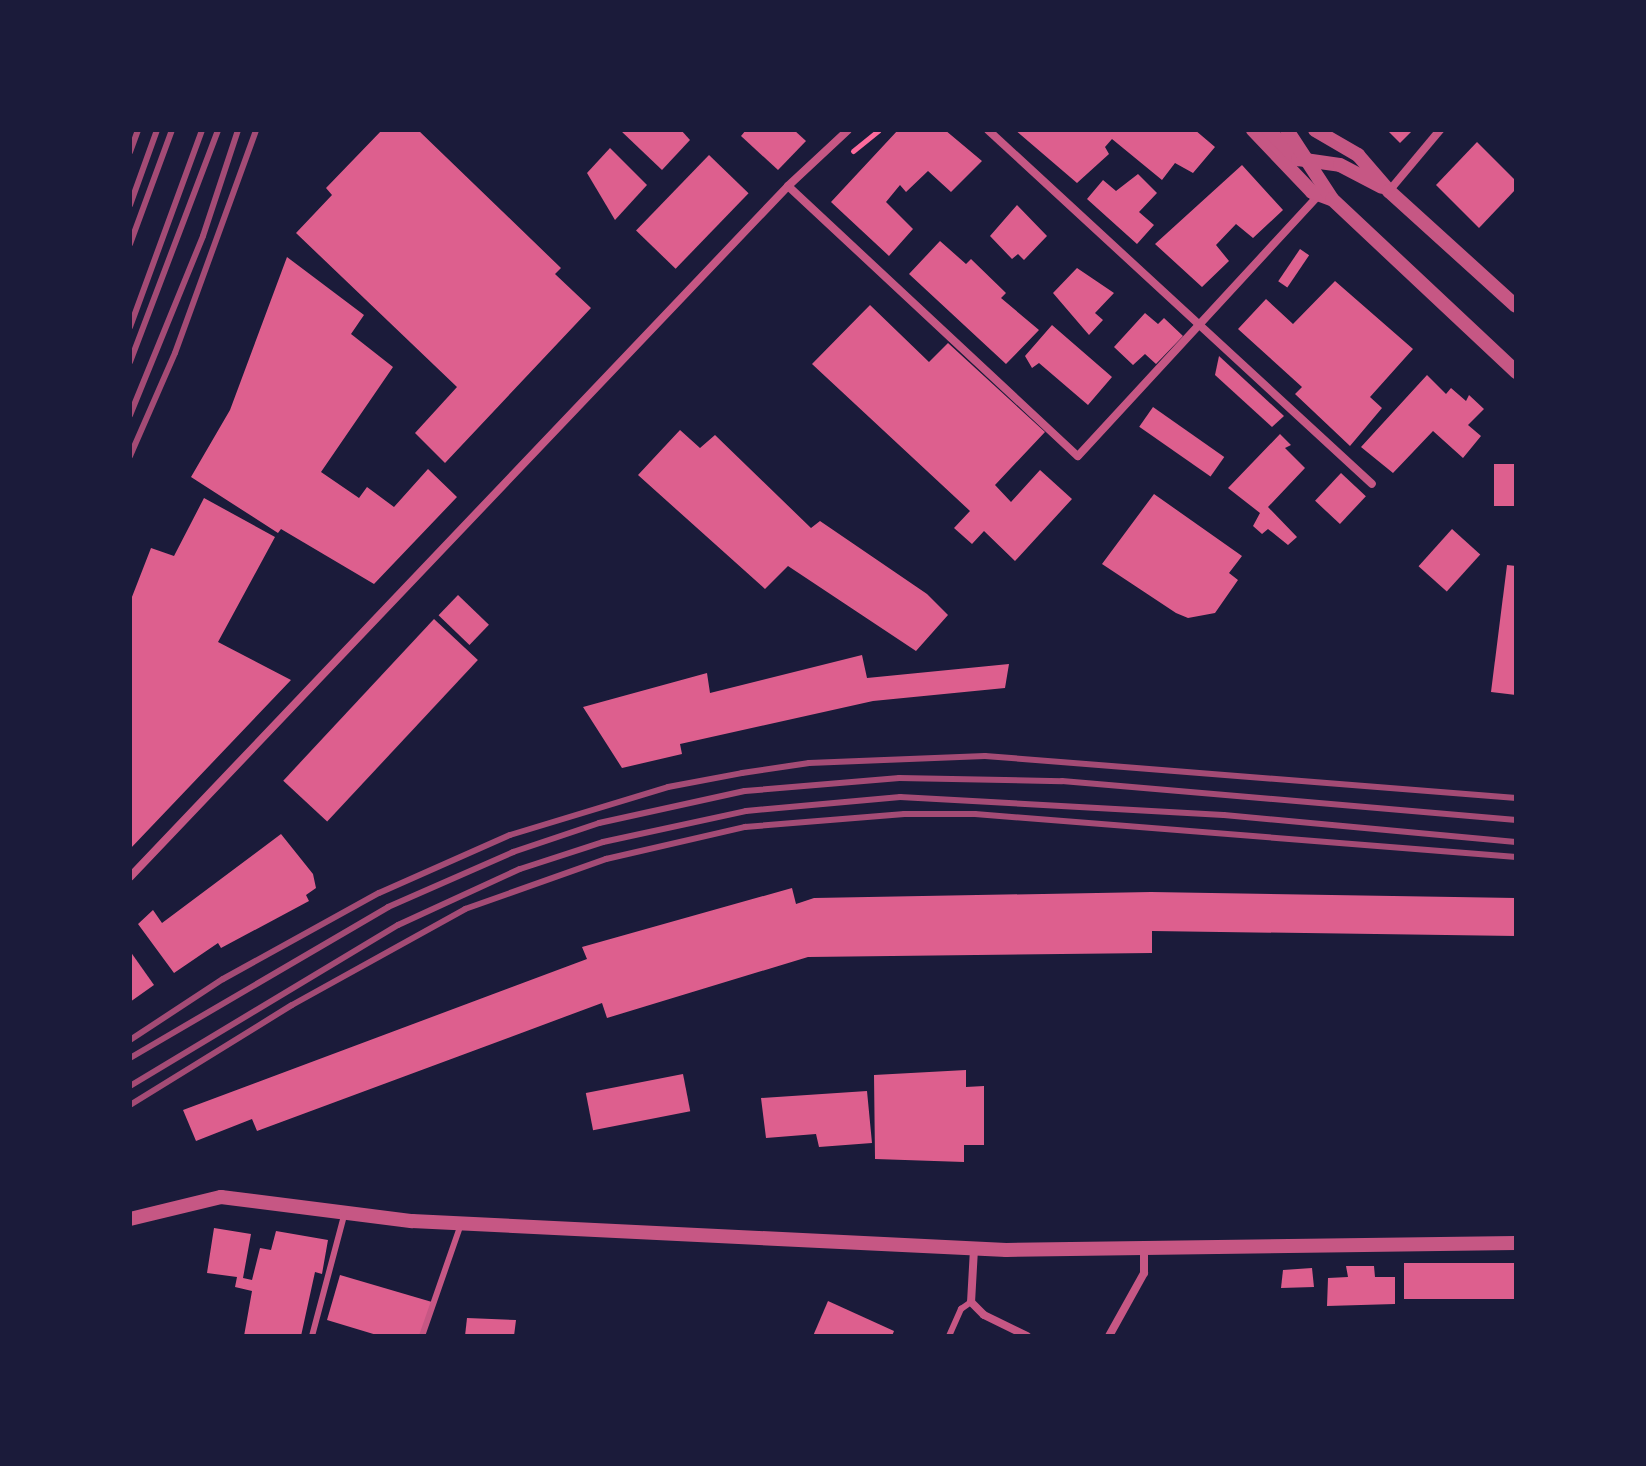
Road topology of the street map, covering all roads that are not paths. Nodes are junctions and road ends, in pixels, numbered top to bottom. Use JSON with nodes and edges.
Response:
{"nodes":[{"id":1,"x":848,"y":130,"type":"edge"},
{"id":2,"x":988,"y":130,"type":"edge"},
{"id":3,"x":1253,"y":130,"type":"edge"},
{"id":4,"x":1268,"y":130,"type":"edge"},
{"id":5,"x":1287,"y":130,"type":"edge"},
{"id":6,"x":1315,"y":130,"type":"edge"},
{"id":7,"x":1440,"y":130,"type":"edge"},
{"id":8,"x":1306,"y":161,"type":"junction"},
{"id":9,"x":1344,"y":166,"type":"junction"},
{"id":10,"x":788,"y":186,"type":"junction"},
{"id":11,"x":1389,"y":191,"type":"junction"},
{"id":12,"x":1325,"y":193,"type":"junction"},
{"id":13,"x":1516,"y":306,"type":"edge"},
{"id":14,"x":1203,"y":325,"type":"junction"},
{"id":15,"x":1516,"y":372,"type":"edge"},
{"id":16,"x":1372,"y":484,"type":"dead end"},
{"id":17,"x":130,"y":877,"type":"edge"},
{"id":18,"x":345,"y":1212,"type":"junction"},
{"id":19,"x":130,"y":1219,"type":"edge"},
{"id":20,"x":461,"y":1224,"type":"junction"},
{"id":21,"x":1516,"y":1243,"type":"edge"},
{"id":22,"x":974,"y":1249,"type":"junction"},
{"id":23,"x":1144,"y":1251,"type":"junction"},
{"id":24,"x":971,"y":1302,"type":"junction"},
{"id":25,"x":312,"y":1336,"type":"edge"},
{"id":26,"x":422,"y":1336,"type":"edge"},
{"id":27,"x":949,"y":1336,"type":"edge"},
{"id":28,"x":1027,"y":1336,"type":"edge"},
{"id":29,"x":1109,"y":1336,"type":"edge"}],
"edges":[{"from":1,"to":10,"type":"street"},
{"from":2,"to":14,"type":"street"},
{"from":3,"to":12,"type":"street"},
{"from":4,"to":8,"type":"street"},
{"from":5,"to":8,"type":"street"},
{"from":6,"to":11,"type":"street"},
{"from":7,"to":11,"type":"street"},
{"from":8,"to":9,"type":"street"},
{"from":8,"to":12,"type":"street"},
{"from":9,"to":11,"type":"street"},
{"from":9,"to":12,"type":"street"},
{"from":10,"to":14,"type":"street"},
{"from":10,"to":17,"type":"street"},
{"from":11,"to":13,"type":"street"},
{"from":12,"to":14,"type":"street"},
{"from":12,"to":15,"type":"street"},
{"from":14,"to":16,"type":"street"},
{"from":18,"to":19,"type":"street"},
{"from":18,"to":20,"type":"street"},
{"from":18,"to":25,"type":"lane"},
{"from":20,"to":22,"type":"street"},
{"from":20,"to":26,"type":"lane"},
{"from":21,"to":23,"type":"street"},
{"from":22,"to":23,"type":"street"},
{"from":22,"to":24,"type":"street"},
{"from":23,"to":29,"type":"street"},
{"from":24,"to":27,"type":"lane"},
{"from":24,"to":28,"type":"street"}]}
